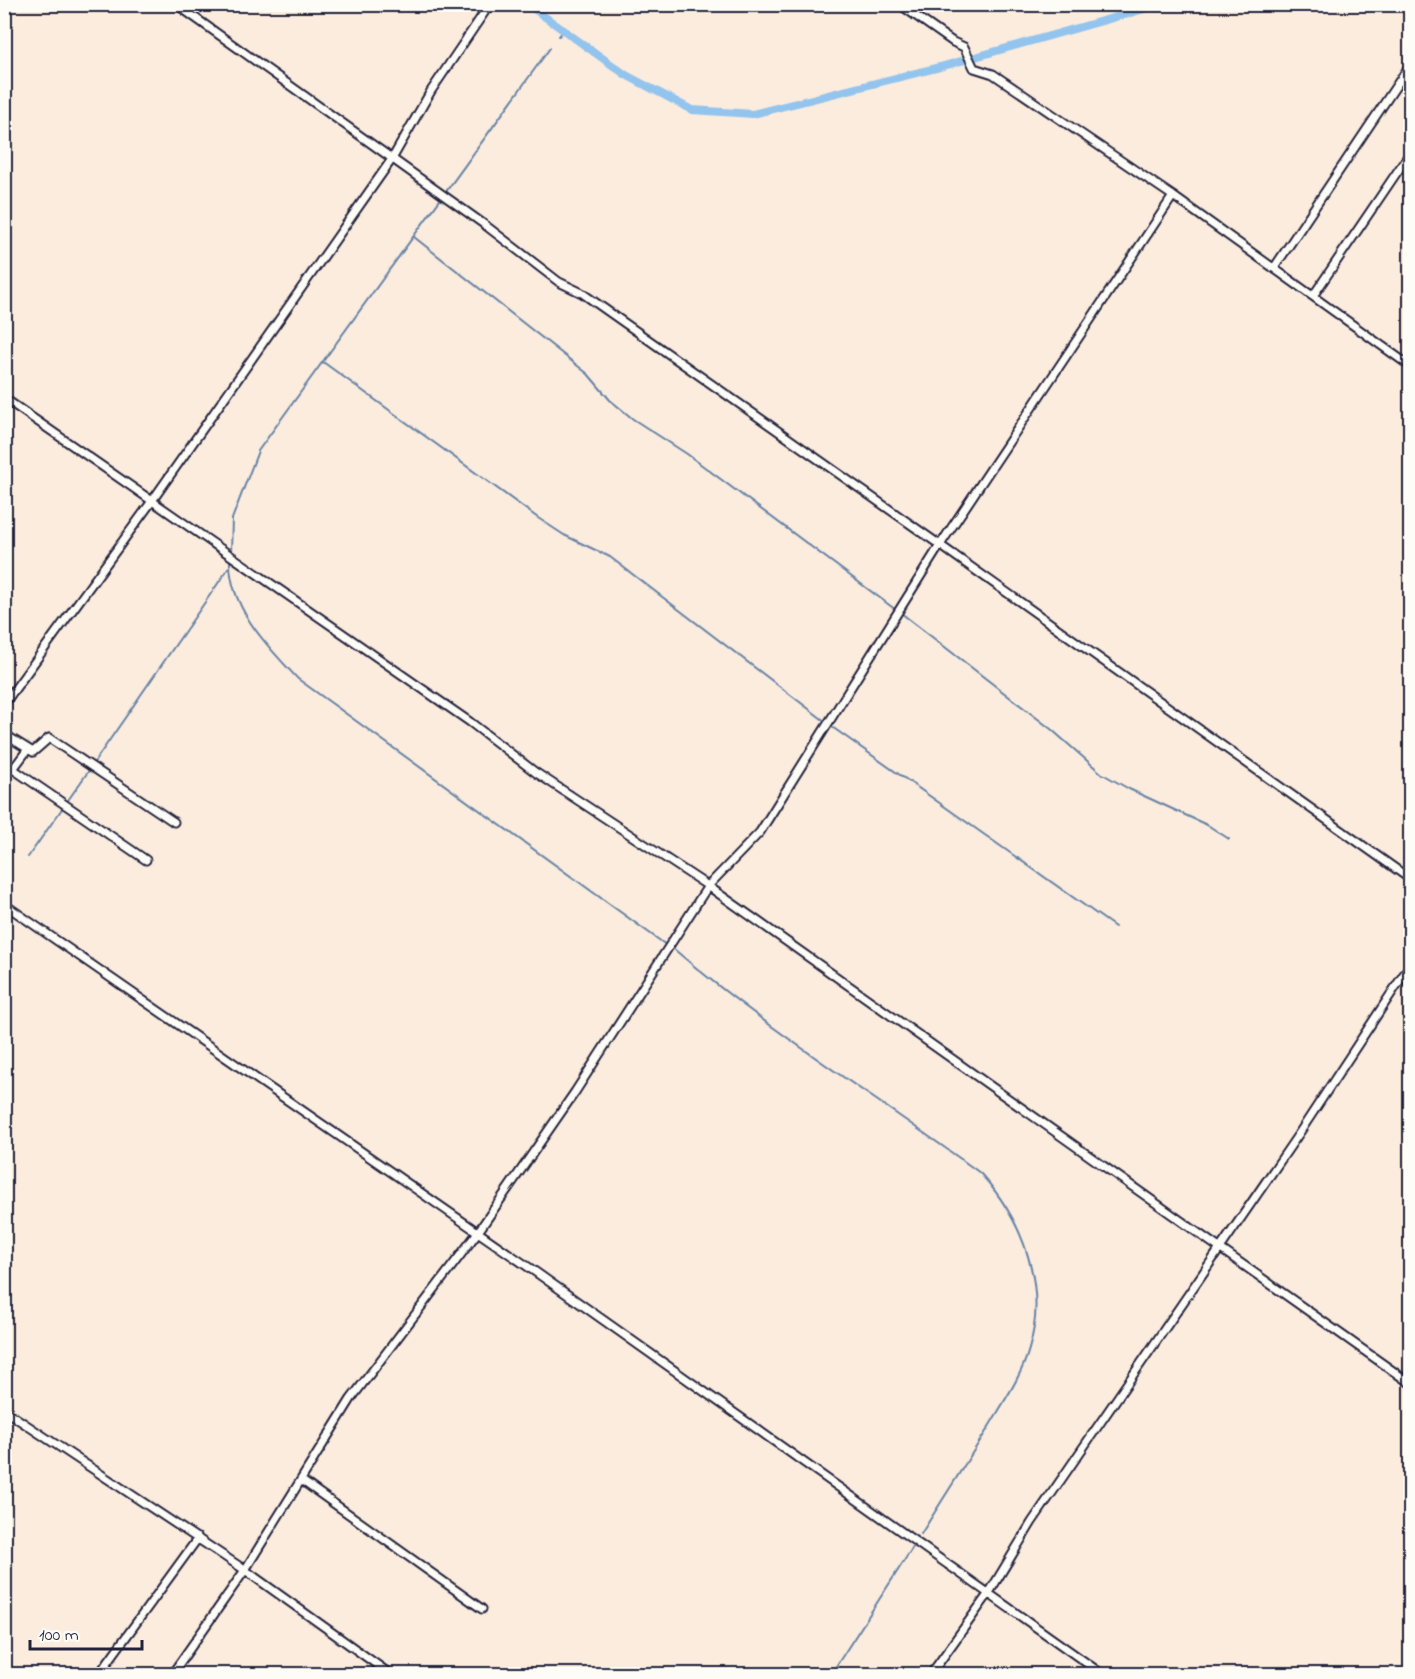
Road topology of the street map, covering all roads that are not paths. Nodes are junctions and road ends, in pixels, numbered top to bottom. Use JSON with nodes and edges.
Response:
{"nodes":[{"id":1,"x":176,"y":4,"type":"edge"},
{"id":2,"x":490,"y":4,"type":"edge"},
{"id":3,"x":899,"y":4,"type":"edge"},
{"id":4,"x":1410,"y":65,"type":"edge"},
{"id":5,"x":1410,"y":153,"type":"edge"},
{"id":6,"x":392,"y":159,"type":"junction"},
{"id":7,"x":1173,"y":196,"type":"junction"},
{"id":8,"x":1274,"y":268,"type":"junction"},
{"id":9,"x":1313,"y":296,"type":"junction"},
{"id":10,"x":1410,"y":366,"type":"edge"},
{"id":11,"x":4,"y":398,"type":"edge"},
{"id":12,"x":152,"y":501,"type":"junction"},
{"id":13,"x":940,"y":545,"type":"junction"},
{"id":14,"x":4,"y":704,"type":"edge"},
{"id":15,"x":4,"y":734,"type":"edge"},
{"id":16,"x":28,"y":748,"type":"junction"},
{"id":17,"x":174,"y":822,"type":"dead end"},
{"id":18,"x":146,"y":860,"type":"dead end"},
{"id":19,"x":1410,"y":879,"type":"edge"},
{"id":20,"x":708,"y":886,"type":"junction"},
{"id":21,"x":4,"y":904,"type":"edge"},
{"id":22,"x":1410,"y":964,"type":"edge"},
{"id":23,"x":478,"y":1232,"type":"junction"},
{"id":24,"x":1221,"y":1248,"type":"junction"},
{"id":25,"x":1410,"y":1383,"type":"edge"},
{"id":26,"x":6,"y":1412,"type":"edge"},
{"id":27,"x":301,"y":1480,"type":"junction"},
{"id":28,"x":198,"y":1538,"type":"junction"},
{"id":29,"x":245,"y":1570,"type":"junction"},
{"id":30,"x":988,"y":1593,"type":"junction"},
{"id":31,"x":482,"y":1609,"type":"dead end"},
{"id":32,"x":99,"y":1674,"type":"edge"},
{"id":33,"x":172,"y":1674,"type":"edge"},
{"id":34,"x":390,"y":1674,"type":"edge"},
{"id":35,"x":931,"y":1674,"type":"edge"},
{"id":36,"x":1102,"y":1674,"type":"edge"}],
"edges":[{"from":1,"to":6,"type":"street"},
{"from":2,"to":6,"type":"street"},
{"from":3,"to":7,"type":"street"},
{"from":4,"to":8,"type":"street"},
{"from":5,"to":9,"type":"street"},
{"from":6,"to":12,"type":"street"},
{"from":6,"to":13,"type":"street"},
{"from":7,"to":8,"type":"street"},
{"from":7,"to":13,"type":"street"},
{"from":8,"to":9,"type":"street"},
{"from":9,"to":10,"type":"street"},
{"from":11,"to":12,"type":"street"},
{"from":12,"to":14,"type":"street"},
{"from":12,"to":20,"type":"street"},
{"from":13,"to":19,"type":"street"},
{"from":13,"to":20,"type":"street"},
{"from":15,"to":16,"type":"street"},
{"from":16,"to":17,"type":"street"},
{"from":16,"to":18,"type":"street"},
{"from":20,"to":23,"type":"street"},
{"from":20,"to":24,"type":"street"},
{"from":21,"to":23,"type":"street"},
{"from":22,"to":24,"type":"street"},
{"from":23,"to":27,"type":"street"},
{"from":23,"to":30,"type":"street"},
{"from":24,"to":25,"type":"street"},
{"from":24,"to":30,"type":"street"},
{"from":26,"to":28,"type":"street"},
{"from":27,"to":29,"type":"street"},
{"from":27,"to":31,"type":"street"},
{"from":28,"to":29,"type":"street"},
{"from":28,"to":32,"type":"street"},
{"from":29,"to":33,"type":"street"},
{"from":29,"to":34,"type":"street"},
{"from":30,"to":35,"type":"street"},
{"from":30,"to":36,"type":"street"}]}
